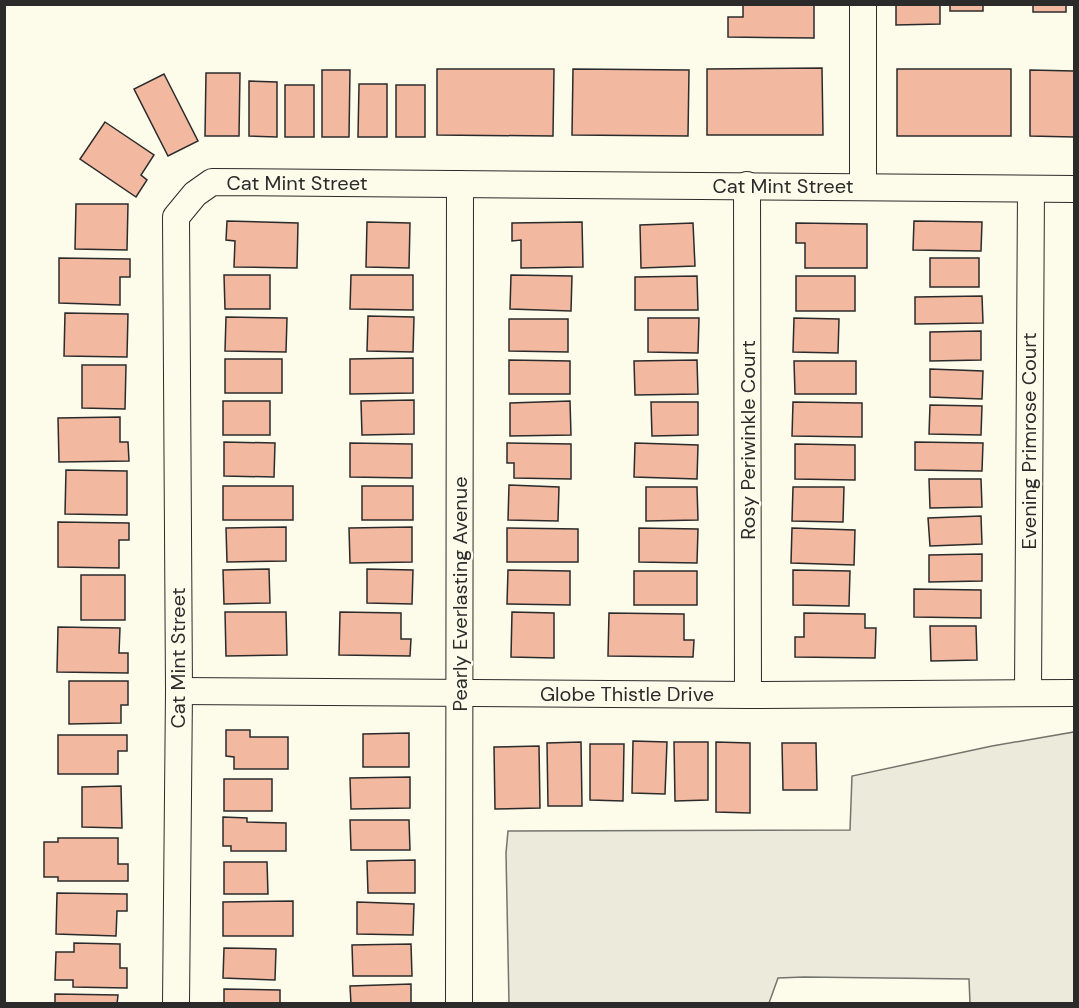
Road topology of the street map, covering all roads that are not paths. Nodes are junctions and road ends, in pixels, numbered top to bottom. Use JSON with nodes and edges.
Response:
{"nodes":[{"id":1,"x":863,"y":4,"type":"edge"},
{"id":2,"x":460,"y":184,"type":"junction"},
{"id":3,"x":747,"y":185,"type":"junction"},
{"id":4,"x":863,"y":186,"type":"junction"},
{"id":5,"x":1031,"y":189,"type":"junction"},
{"id":6,"x":1074,"y":189,"type":"edge"},
{"id":7,"x":179,"y":691,"type":"junction"},
{"id":8,"x":460,"y":693,"type":"junction"},
{"id":9,"x":1028,"y":693,"type":"junction"},
{"id":10,"x":1074,"y":693,"type":"edge"},
{"id":11,"x":748,"y":695,"type":"junction"},
{"id":12,"x":176,"y":1004,"type":"edge"},
{"id":13,"x":459,"y":1004,"type":"edge"}],
"edges":[{"from":1,"to":4,"type":"street"},
{"from":2,"to":3,"type":"street","name":"Cat Mint Street"},
{"from":2,"to":7,"type":"street","name":"Cat Mint Street"},
{"from":2,"to":8,"type":"street","name":"Pearly Everlasting Avenue"},
{"from":3,"to":4,"type":"street","name":"Cat Mint Street"},
{"from":3,"to":11,"type":"street","name":"Rosy Periwinkle Court"},
{"from":4,"to":5,"type":"street","name":"Cat Mint Street"},
{"from":5,"to":6,"type":"street","name":"Cat Mint Street"},
{"from":5,"to":9,"type":"street","name":"Evening Primrose Court"},
{"from":7,"to":8,"type":"street","name":"Globe Thistle Drive"},
{"from":7,"to":12,"type":"street","name":"Cat Mint Street"},
{"from":8,"to":11,"type":"street","name":"Globe Thistle Drive"},
{"from":8,"to":13,"type":"street","name":"Pearly Everlasting Avenue"},
{"from":9,"to":10,"type":"street","name":"Globe Thistle Drive"},
{"from":9,"to":11,"type":"street","name":"Globe Thistle Drive"}]}
